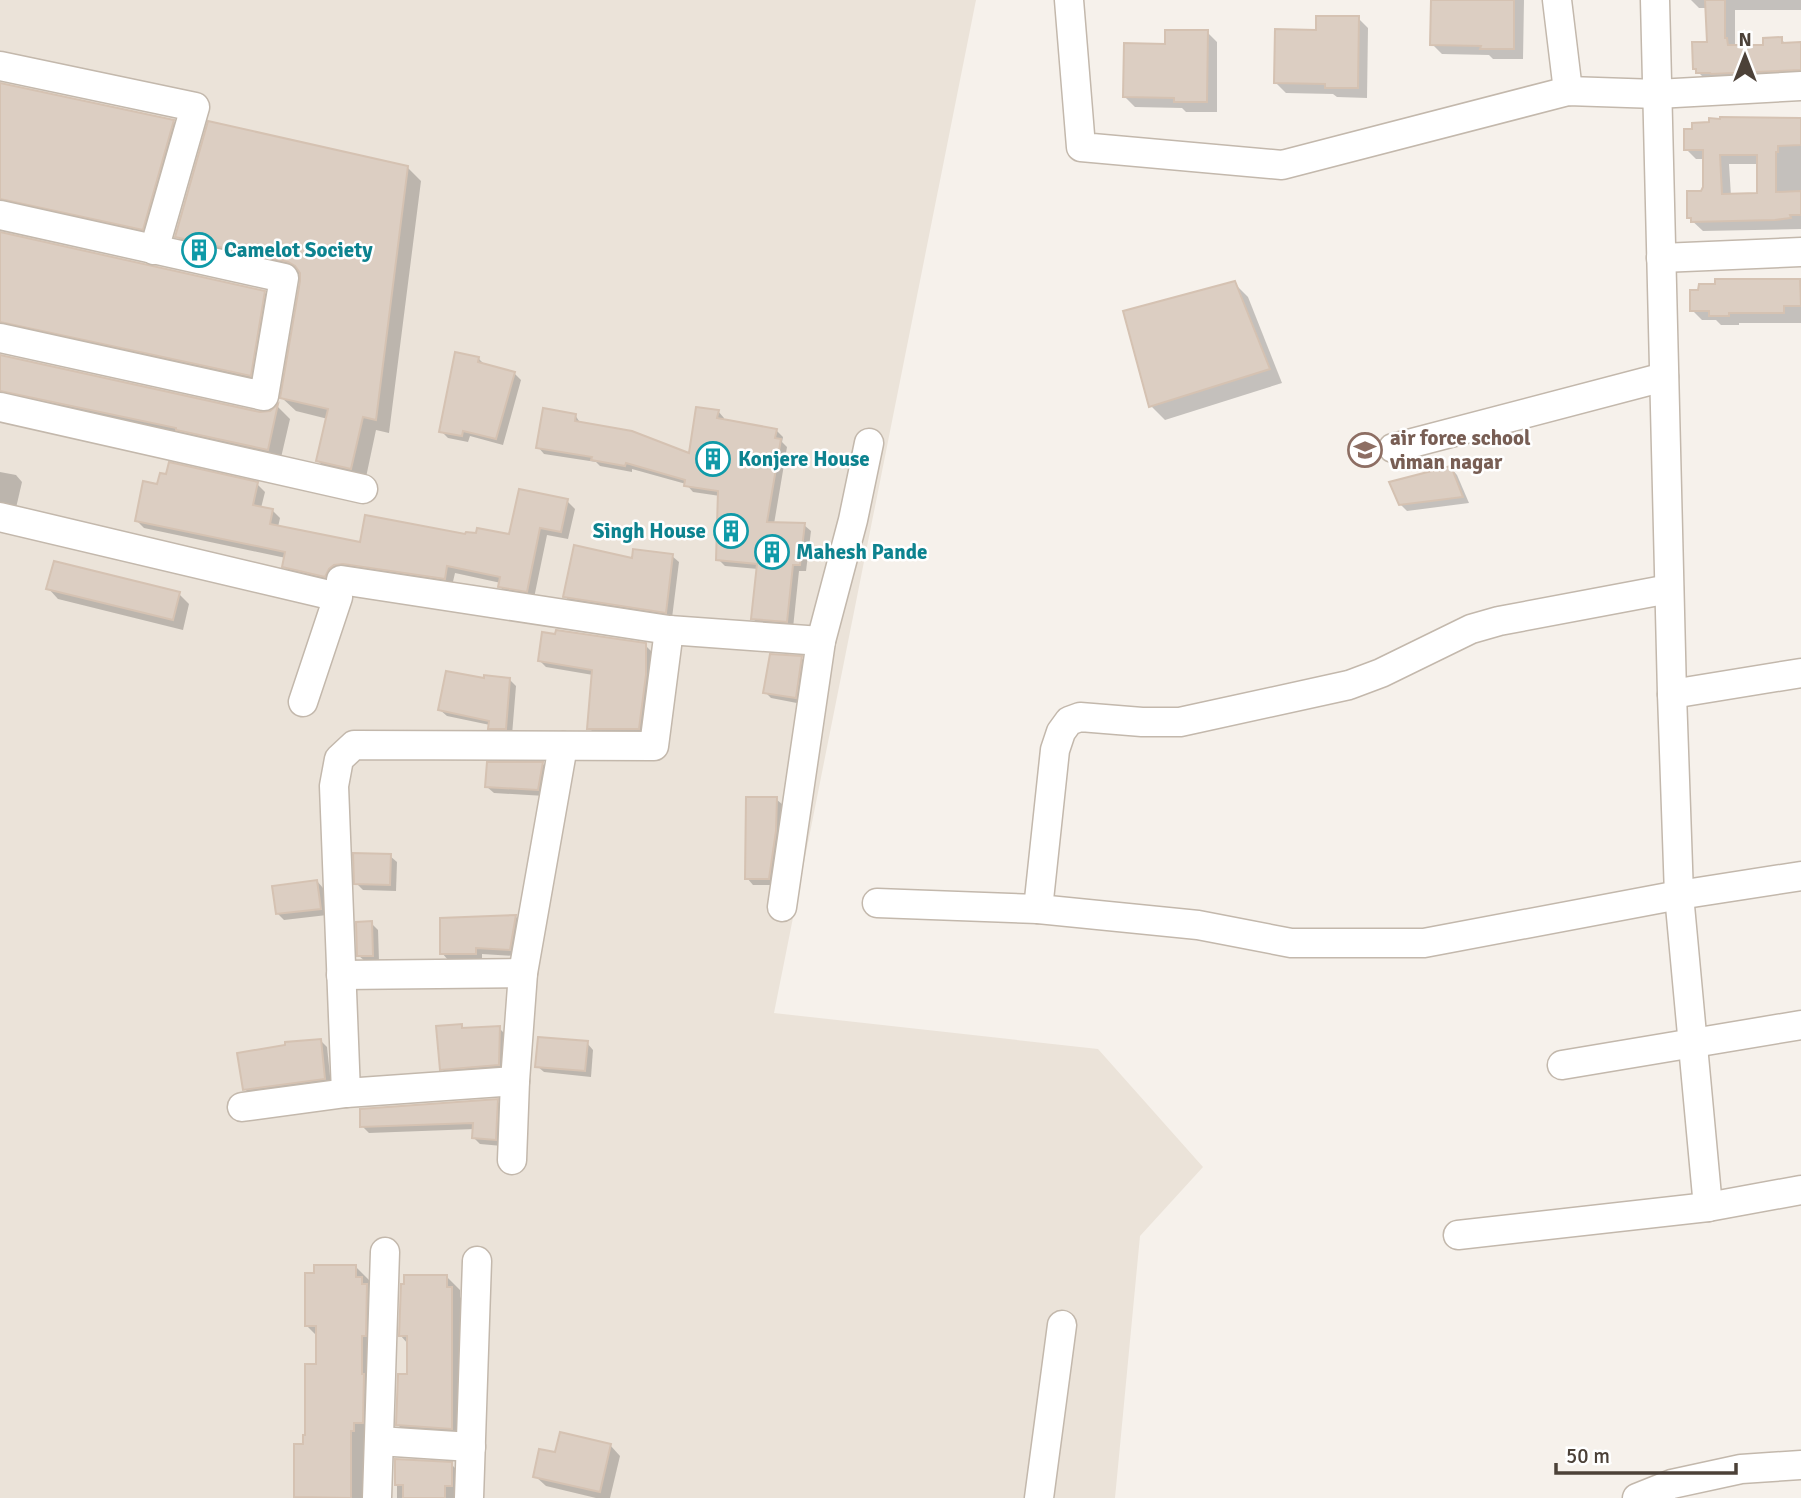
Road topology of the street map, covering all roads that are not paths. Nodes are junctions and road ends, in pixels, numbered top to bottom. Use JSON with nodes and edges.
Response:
{"nodes":[{"id":1,"x":1069,"y":0,"type":"edge"},
{"id":2,"x":1557,"y":0,"type":"edge"},
{"id":3,"x":1655,"y":0,"type":"edge"},
{"id":4,"x":0,"y":66,"type":"edge"},
{"id":5,"x":1801,"y":86,"type":"edge"},
{"id":6,"x":1568,"y":90,"type":"junction"},
{"id":7,"x":1657,"y":94,"type":"junction"},
{"id":8,"x":0,"y":215,"type":"edge"},
{"id":9,"x":154,"y":250,"type":"junction"},
{"id":10,"x":1801,"y":253,"type":"edge"},
{"id":11,"x":1661,"y":258,"type":"junction"},
{"id":12,"x":0,"y":338,"type":"edge"},
{"id":13,"x":1664,"y":377,"type":"junction"},
{"id":14,"x":0,"y":407,"type":"edge"},
{"id":15,"x":869,"y":443,"type":"dead end"},
{"id":16,"x":1393,"y":448,"type":"dead end"},
{"id":17,"x":363,"y":489,"type":"dead end"},
{"id":18,"x":0,"y":517,"type":"edge"},
{"id":19,"x":341,"y":580,"type":"dead end"},
{"id":20,"x":1669,"y":589,"type":"junction"},
{"id":21,"x":669,"y":630,"type":"junction"},
{"id":22,"x":821,"y":641,"type":"junction"},
{"id":23,"x":1801,"y":673,"type":"edge"},
{"id":24,"x":1672,"y":694,"type":"junction"},
{"id":25,"x":303,"y":702,"type":"dead end"},
{"id":26,"x":563,"y":746,"type":"junction"},
{"id":27,"x":1801,"y":876,"type":"edge"},
{"id":28,"x":1679,"y":895,"type":"junction"},
{"id":29,"x":877,"y":903,"type":"dead end"},
{"id":30,"x":782,"y":907,"type":"dead end"},
{"id":31,"x":1038,"y":909,"type":"junction"},
{"id":32,"x":523,"y":973,"type":"junction"},
{"id":33,"x":341,"y":975,"type":"junction"},
{"id":34,"x":1801,"y":1025,"type":"edge"},
{"id":35,"x":1693,"y":1041,"type":"junction"},
{"id":36,"x":1562,"y":1065,"type":"dead end"},
{"id":37,"x":515,"y":1081,"type":"junction"},
{"id":38,"x":346,"y":1093,"type":"junction"},
{"id":39,"x":243,"y":1107,"type":"dead end"},
{"id":40,"x":512,"y":1160,"type":"dead end"},
{"id":41,"x":1801,"y":1190,"type":"edge"},
{"id":42,"x":1708,"y":1207,"type":"junction"},
{"id":43,"x":1458,"y":1235,"type":"dead end"},
{"id":44,"x":385,"y":1252,"type":"dead end"},
{"id":45,"x":477,"y":1261,"type":"dead end"},
{"id":46,"x":1062,"y":1325,"type":"dead end"},
{"id":47,"x":379,"y":1441,"type":"junction"},
{"id":48,"x":471,"y":1447,"type":"junction"},
{"id":49,"x":1801,"y":1465,"type":"edge"},
{"id":50,"x":377,"y":1498,"type":"edge"},
{"id":51,"x":469,"y":1498,"type":"edge"},
{"id":52,"x":1039,"y":1498,"type":"edge"},
{"id":53,"x":1637,"y":1498,"type":"edge"}],
"edges":[{"from":1,"to":6,"type":"street"},
{"from":2,"to":6,"type":"street"},
{"from":3,"to":7,"type":"street"},
{"from":4,"to":9,"type":"street"},
{"from":5,"to":7,"type":"street"},
{"from":6,"to":7,"type":"street"},
{"from":7,"to":11,"type":"street"},
{"from":8,"to":9,"type":"street"},
{"from":9,"to":12,"type":"street"},
{"from":10,"to":11,"type":"street"},
{"from":11,"to":13,"type":"street"},
{"from":13,"to":16,"type":"street"},
{"from":13,"to":20,"type":"street"},
{"from":14,"to":17,"type":"street"},
{"from":15,"to":22,"type":"street"},
{"from":18,"to":25,"type":"street"},
{"from":19,"to":21,"type":"street"},
{"from":20,"to":24,"type":"street"},
{"from":20,"to":31,"type":"street"},
{"from":21,"to":22,"type":"street"},
{"from":21,"to":26,"type":"street"},
{"from":22,"to":30,"type":"street"},
{"from":23,"to":24,"type":"street"},
{"from":24,"to":28,"type":"street"},
{"from":26,"to":32,"type":"street"},
{"from":26,"to":33,"type":"street"},
{"from":27,"to":28,"type":"street"},
{"from":28,"to":31,"type":"street"},
{"from":28,"to":35,"type":"street"},
{"from":29,"to":31,"type":"street"},
{"from":32,"to":33,"type":"street"},
{"from":32,"to":37,"type":"street"},
{"from":33,"to":38,"type":"street"},
{"from":34,"to":35,"type":"street"},
{"from":35,"to":36,"type":"street"},
{"from":35,"to":42,"type":"street"},
{"from":37,"to":38,"type":"street"},
{"from":37,"to":40,"type":"street"},
{"from":38,"to":39,"type":"street"},
{"from":41,"to":42,"type":"street"},
{"from":42,"to":43,"type":"street"},
{"from":44,"to":47,"type":"street"},
{"from":45,"to":48,"type":"street"},
{"from":46,"to":52,"type":"street"},
{"from":47,"to":48,"type":"street"},
{"from":47,"to":50,"type":"street"},
{"from":48,"to":51,"type":"street"},
{"from":49,"to":53,"type":"street"}]}
